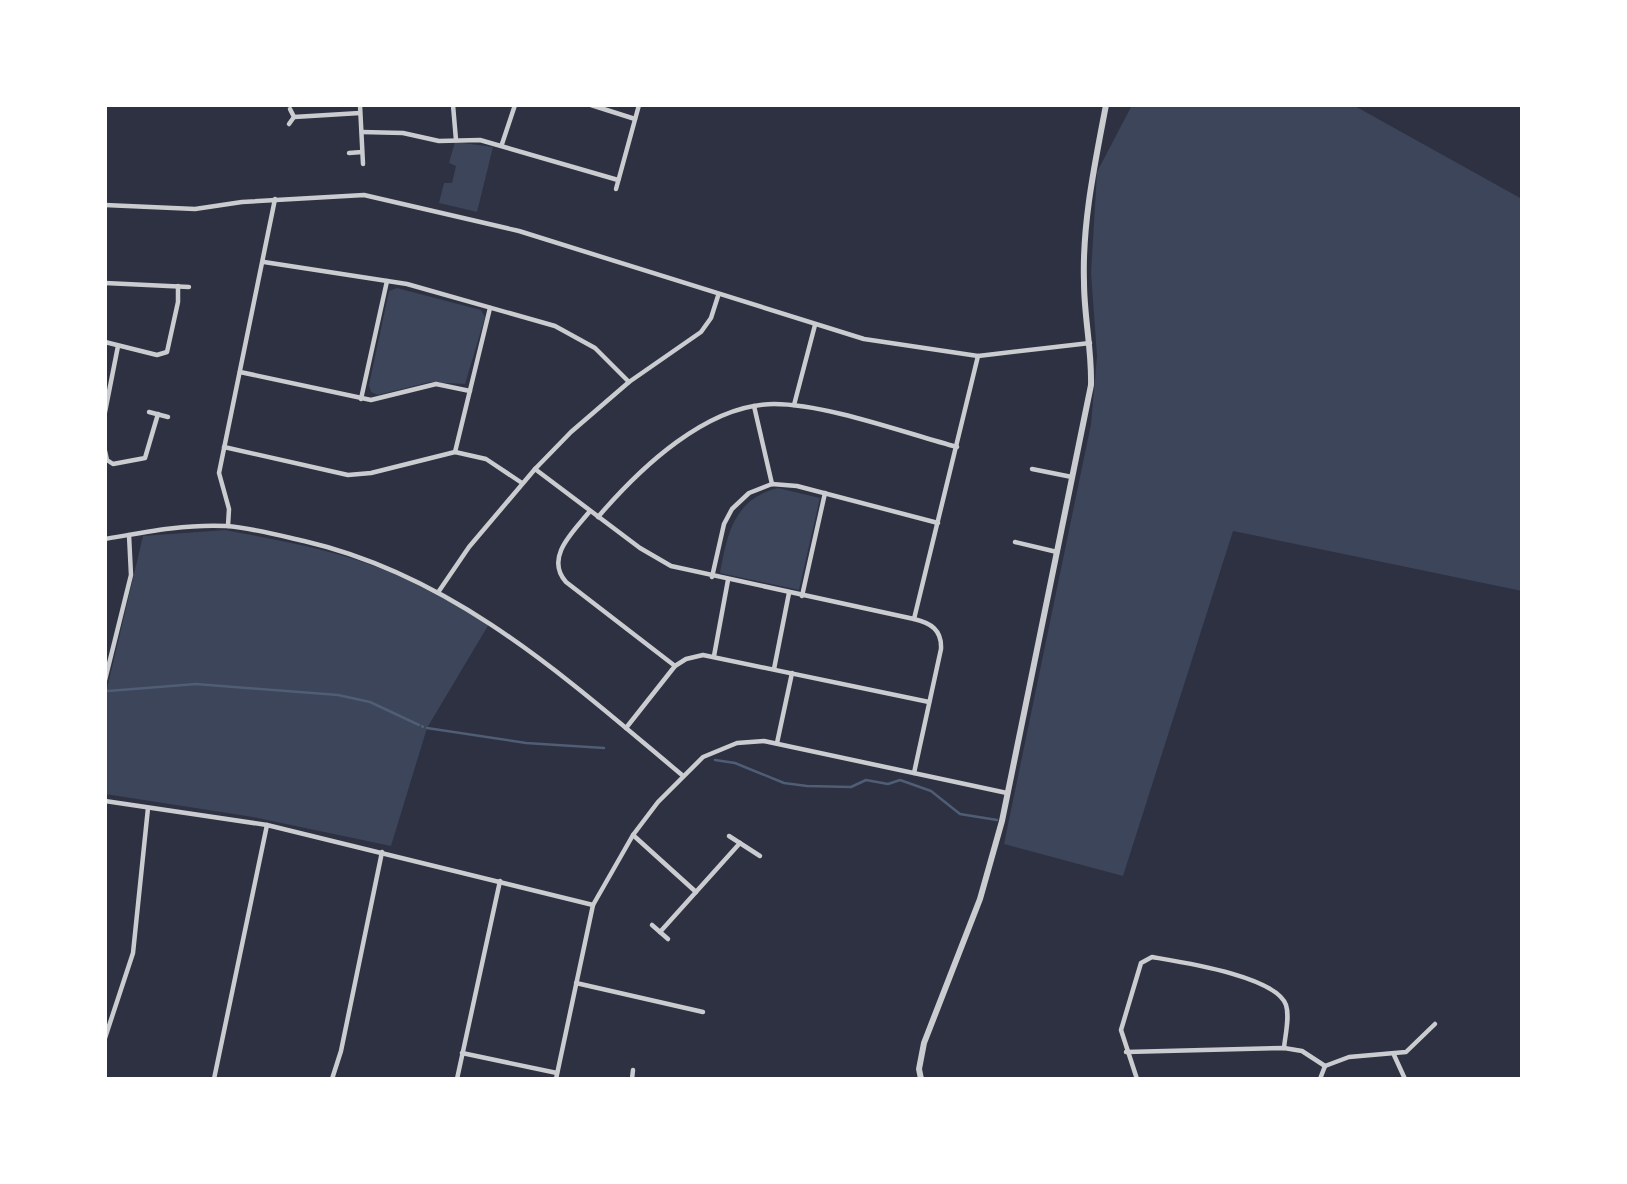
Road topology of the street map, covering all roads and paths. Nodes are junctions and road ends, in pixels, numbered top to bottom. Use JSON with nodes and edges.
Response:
{"nodes":[{"id":1,"x":360,"y":105,"type":"edge"},
{"id":2,"x":453,"y":105,"type":"edge"},
{"id":3,"x":515,"y":105,"type":"edge"},
{"id":4,"x":591,"y":105,"type":"edge"},
{"id":5,"x":639,"y":105,"type":"edge"},
{"id":6,"x":1106,"y":105,"type":"edge"},
{"id":7,"x":290,"y":109,"type":"dead end"},
{"id":8,"x":360,"y":113,"type":"junction"},
{"id":9,"x":585,"y":113,"type":"dead end"},
{"id":10,"x":294,"y":117,"type":"junction"},
{"id":11,"x":635,"y":119,"type":"junction"},
{"id":12,"x":289,"y":124,"type":"dead end"},
{"id":13,"x":362,"y":132,"type":"junction"},
{"id":14,"x":456,"y":139,"type":"junction"},
{"id":15,"x":502,"y":144,"type":"junction"},
{"id":16,"x":362,"y":152,"type":"junction"},
{"id":17,"x":349,"y":153,"type":"dead end"},
{"id":18,"x":363,"y":164,"type":"dead end"},
{"id":19,"x":618,"y":180,"type":"junction"},
{"id":20,"x":616,"y":189,"type":"dead end"},
{"id":21,"x":275,"y":200,"type":"junction"},
{"id":22,"x":105,"y":205,"type":"edge"},
{"id":23,"x":264,"y":262,"type":"junction"},
{"id":24,"x":387,"y":280,"type":"junction"},
{"id":25,"x":105,"y":283,"type":"edge"},
{"id":26,"x":178,"y":286,"type":"junction"},
{"id":27,"x":189,"y":287,"type":"dead end"},
{"id":28,"x":718,"y":296,"type":"junction"},
{"id":29,"x":490,"y":308,"type":"junction"},
{"id":30,"x":815,"y":325,"type":"junction"},
{"id":31,"x":105,"y":342,"type":"edge"},
{"id":32,"x":1090,"y":343,"type":"junction"},
{"id":33,"x":118,"y":346,"type":"junction"},
{"id":34,"x":978,"y":356,"type":"junction"},
{"id":35,"x":240,"y":372,"type":"junction"},
{"id":36,"x":629,"y":382,"type":"junction"},
{"id":37,"x":470,"y":391,"type":"junction"},
{"id":38,"x":361,"y":399,"type":"junction"},
{"id":39,"x":793,"y":405,"type":"junction"},
{"id":40,"x":754,"y":406,"type":"junction"},
{"id":41,"x":105,"y":412,"type":"edge"},
{"id":42,"x":149,"y":412,"type":"dead end"},
{"id":43,"x":158,"y":414,"type":"junction"},
{"id":44,"x":169,"y":417,"type":"dead end"},
{"id":45,"x":224,"y":447,"type":"junction"},
{"id":46,"x":957,"y":447,"type":"junction"},
{"id":47,"x":105,"y":451,"type":"edge"},
{"id":48,"x":455,"y":452,"type":"junction"},
{"id":49,"x":535,"y":469,"type":"junction"},
{"id":50,"x":1032,"y":469,"type":"dead end"},
{"id":51,"x":1073,"y":478,"type":"junction"},
{"id":52,"x":522,"y":482,"type":"junction"},
{"id":53,"x":772,"y":484,"type":"junction"},
{"id":54,"x":825,"y":493,"type":"junction"},
{"id":55,"x":590,"y":511,"type":"junction"},
{"id":56,"x":598,"y":517,"type":"junction"},
{"id":57,"x":938,"y":523,"type":"junction"},
{"id":58,"x":229,"y":527,"type":"junction"},
{"id":59,"x":129,"y":535,"type":"junction"},
{"id":60,"x":105,"y":539,"type":"edge"},
{"id":61,"x":1015,"y":542,"type":"dead end"},
{"id":62,"x":1057,"y":552,"type":"junction"},
{"id":63,"x":712,"y":577,"type":"junction"},
{"id":64,"x":728,"y":580,"type":"junction"},
{"id":65,"x":439,"y":591,"type":"junction"},
{"id":66,"x":789,"y":593,"type":"junction"},
{"id":67,"x":802,"y":596,"type":"junction"},
{"id":68,"x":914,"y":619,"type":"junction"},
{"id":69,"x":714,"y":656,"type":"junction"},
{"id":70,"x":676,"y":666,"type":"junction"},
{"id":71,"x":774,"y":669,"type":"junction"},
{"id":72,"x":792,"y":673,"type":"junction"},
{"id":73,"x":105,"y":680,"type":"edge"},
{"id":74,"x":929,"y":702,"type":"junction"},
{"id":75,"x":626,"y":728,"type":"junction"},
{"id":76,"x":777,"y":743,"type":"junction"},
{"id":77,"x":914,"y":773,"type":"junction"},
{"id":78,"x":682,"y":775,"type":"junction"},
{"id":79,"x":1007,"y":793,"type":"junction"},
{"id":80,"x":105,"y":801,"type":"edge"},
{"id":81,"x":148,"y":808,"type":"junction"},
{"id":82,"x":267,"y":825,"type":"junction"},
{"id":83,"x":633,"y":835,"type":"junction"},
{"id":84,"x":730,"y":836,"type":"dead end"},
{"id":85,"x":740,"y":843,"type":"junction"},
{"id":86,"x":382,"y":852,"type":"junction"},
{"id":87,"x":760,"y":856,"type":"dead end"},
{"id":88,"x":500,"y":881,"type":"junction"},
{"id":89,"x":696,"y":892,"type":"junction"},
{"id":90,"x":593,"y":905,"type":"junction"},
{"id":91,"x":652,"y":925,"type":"dead end"},
{"id":92,"x":660,"y":932,"type":"junction"},
{"id":93,"x":668,"y":939,"type":"dead end"},
{"id":94,"x":576,"y":983,"type":"junction"},
{"id":95,"x":703,"y":1012,"type":"dead end"},
{"id":96,"x":1435,"y":1024,"type":"dead end"},
{"id":97,"x":105,"y":1038,"type":"edge"},
{"id":98,"x":1284,"y":1048,"type":"junction"},
{"id":99,"x":1126,"y":1052,"type":"junction"},
{"id":100,"x":462,"y":1054,"type":"junction"},
{"id":101,"x":1394,"y":1055,"type":"junction"},
{"id":102,"x":1325,"y":1066,"type":"junction"},
{"id":103,"x":633,"y":1070,"type":"dead end"},
{"id":104,"x":556,"y":1076,"type":"edge"},
{"id":105,"x":214,"y":1079,"type":"edge"},
{"id":106,"x":332,"y":1079,"type":"edge"},
{"id":107,"x":457,"y":1079,"type":"edge"},
{"id":108,"x":632,"y":1079,"type":"edge"},
{"id":109,"x":921,"y":1079,"type":"edge"},
{"id":110,"x":1137,"y":1079,"type":"edge"},
{"id":111,"x":1320,"y":1079,"type":"edge"},
{"id":112,"x":1405,"y":1079,"type":"edge"}],
"edges":[{"from":1,"to":8,"type":"street"},
{"from":2,"to":14,"type":"street"},
{"from":3,"to":15,"type":"street"},
{"from":4,"to":9,"type":"street"},
{"from":4,"to":11,"type":"street"},
{"from":5,"to":11,"type":"street"},
{"from":6,"to":32,"type":"street"},
{"from":7,"to":10,"type":"street"},
{"from":8,"to":10,"type":"street"},
{"from":8,"to":13,"type":"street"},
{"from":10,"to":12,"type":"street"},
{"from":11,"to":19,"type":"street"},
{"from":13,"to":14,"type":"street"},
{"from":13,"to":16,"type":"street"},
{"from":14,"to":15,"type":"street"},
{"from":15,"to":19,"type":"street"},
{"from":16,"to":17,"type":"street"},
{"from":16,"to":18,"type":"street"},
{"from":19,"to":20,"type":"street"},
{"from":21,"to":22,"type":"street"},
{"from":21,"to":23,"type":"street"},
{"from":21,"to":28,"type":"street"},
{"from":23,"to":24,"type":"street"},
{"from":23,"to":35,"type":"street"},
{"from":24,"to":29,"type":"street"},
{"from":24,"to":38,"type":"street"},
{"from":25,"to":26,"type":"street"},
{"from":26,"to":27,"type":"street"},
{"from":26,"to":33,"type":"street"},
{"from":28,"to":30,"type":"street"},
{"from":28,"to":36,"type":"street"},
{"from":29,"to":36,"type":"street"},
{"from":29,"to":37,"type":"street"},
{"from":30,"to":34,"type":"street"},
{"from":30,"to":39,"type":"street"},
{"from":31,"to":33,"type":"street"},
{"from":32,"to":34,"type":"street"},
{"from":32,"to":51,"type":"street"},
{"from":33,"to":41,"type":"street"},
{"from":34,"to":46,"type":"street"},
{"from":35,"to":38,"type":"street"},
{"from":35,"to":45,"type":"street"},
{"from":36,"to":49,"type":"street"},
{"from":37,"to":38,"type":"street"},
{"from":37,"to":48,"type":"street"},
{"from":39,"to":40,"type":"street"},
{"from":39,"to":46,"type":"street"},
{"from":40,"to":53,"type":"street"},
{"from":40,"to":56,"type":"street"},
{"from":42,"to":43,"type":"street"},
{"from":43,"to":44,"type":"street"},
{"from":43,"to":47,"type":"street"},
{"from":45,"to":48,"type":"street"},
{"from":45,"to":58,"type":"street"},
{"from":46,"to":57,"type":"street"},
{"from":48,"to":52,"type":"street"},
{"from":49,"to":52,"type":"street"},
{"from":49,"to":55,"type":"street"},
{"from":50,"to":51,"type":"street"},
{"from":51,"to":62,"type":"street"},
{"from":52,"to":65,"type":"street"},
{"from":53,"to":54,"type":"street"},
{"from":53,"to":63,"type":"street"},
{"from":54,"to":57,"type":"street"},
{"from":54,"to":67,"type":"street"},
{"from":55,"to":56,"type":"street"},
{"from":55,"to":70,"type":"street"},
{"from":56,"to":63,"type":"street"},
{"from":57,"to":68,"type":"street"},
{"from":58,"to":59,"type":"street"},
{"from":58,"to":65,"type":"street"},
{"from":59,"to":60,"type":"street"},
{"from":59,"to":73,"type":"street"},
{"from":61,"to":62,"type":"street"},
{"from":62,"to":79,"type":"street"},
{"from":63,"to":64,"type":"street"},
{"from":64,"to":66,"type":"street"},
{"from":64,"to":69,"type":"street"},
{"from":65,"to":75,"type":"street"},
{"from":66,"to":67,"type":"street"},
{"from":66,"to":71,"type":"street"},
{"from":67,"to":68,"type":"street"},
{"from":68,"to":74,"type":"street"},
{"from":69,"to":70,"type":"street"},
{"from":69,"to":71,"type":"street"},
{"from":70,"to":75,"type":"street"},
{"from":71,"to":72,"type":"street"},
{"from":72,"to":74,"type":"street"},
{"from":72,"to":76,"type":"street"},
{"from":74,"to":77,"type":"street"},
{"from":75,"to":78,"type":"street"},
{"from":76,"to":77,"type":"street"},
{"from":76,"to":78,"type":"street"},
{"from":77,"to":79,"type":"street"},
{"from":78,"to":83,"type":"street"},
{"from":79,"to":109,"type":"street"},
{"from":80,"to":81,"type":"street"},
{"from":81,"to":82,"type":"street"},
{"from":81,"to":97,"type":"street"},
{"from":82,"to":86,"type":"street"},
{"from":82,"to":105,"type":"street"},
{"from":83,"to":89,"type":"street"},
{"from":83,"to":90,"type":"street"},
{"from":84,"to":85,"type":"street"},
{"from":85,"to":87,"type":"street"},
{"from":85,"to":89,"type":"street"},
{"from":86,"to":88,"type":"street"},
{"from":86,"to":106,"type":"street"},
{"from":88,"to":90,"type":"street"},
{"from":88,"to":100,"type":"street"},
{"from":89,"to":92,"type":"street"},
{"from":90,"to":94,"type":"street"},
{"from":91,"to":92,"type":"street"},
{"from":92,"to":93,"type":"street"},
{"from":94,"to":95,"type":"street"},
{"from":94,"to":104,"type":"street"},
{"from":96,"to":101,"type":"street"},
{"from":98,"to":99,"type":"street"},
{"from":98,"to":99,"type":"street"},
{"from":98,"to":102,"type":"street"},
{"from":99,"to":110,"type":"street"},
{"from":100,"to":104,"type":"street"},
{"from":100,"to":107,"type":"street"},
{"from":101,"to":102,"type":"street"},
{"from":101,"to":112,"type":"street"},
{"from":102,"to":111,"type":"street"},
{"from":103,"to":108,"type":"street"}]}
